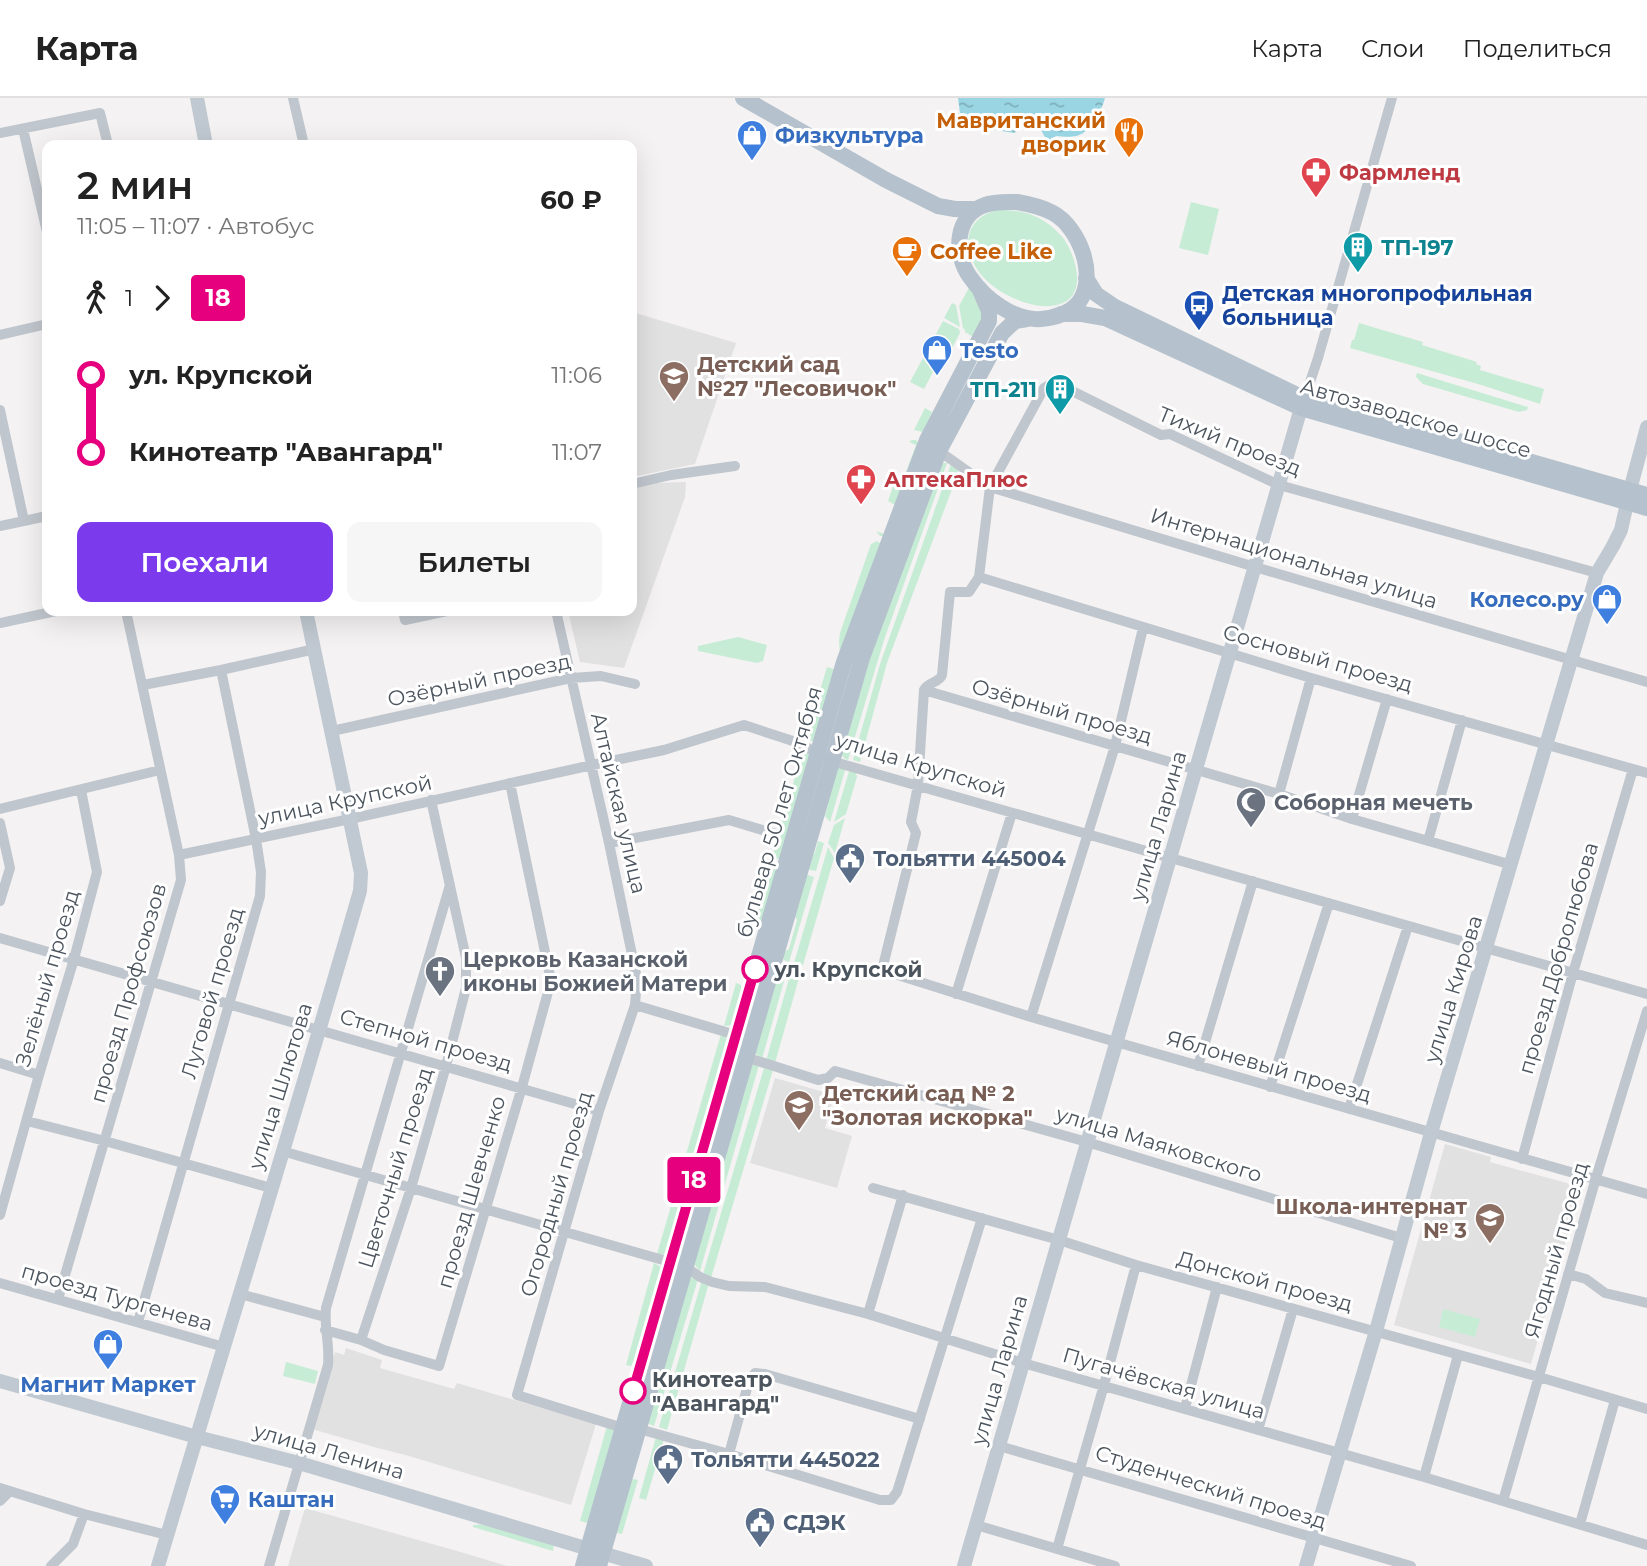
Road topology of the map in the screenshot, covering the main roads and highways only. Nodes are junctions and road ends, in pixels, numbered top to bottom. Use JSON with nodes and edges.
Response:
{"nodes":[{"id":1,"x":743,"y":98,"type":"edge"},
{"id":2,"x":938,"y":206,"type":"junction"},
{"id":3,"x":975,"y":209,"type":"junction"},
{"id":4,"x":960,"y":233,"type":"junction"},
{"id":5,"x":1086,"y":278,"type":"junction"},
{"id":6,"x":979,"y":288,"type":"junction"},
{"id":7,"x":1061,"y":314,"type":"junction"},
{"id":8,"x":1027,"y":319,"type":"junction"},
{"id":9,"x":1303,"y":403,"type":"junction"},
{"id":10,"x":1647,"y":495,"type":"edge"},
{"id":11,"x":1628,"y":496,"type":"junction"},
{"id":12,"x":1647,"y":508,"type":"edge"},
{"id":13,"x":824,"y":757,"type":"junction"},
{"id":14,"x":678,"y":1265,"type":"junction"},
{"id":15,"x":597,"y":1556,"type":"edge"},
{"id":16,"x":583,"y":1566,"type":"edge"}],
"edges":[{"from":1,"to":2,"type":"main road"},
{"from":2,"to":3,"type":"main road"},
{"from":2,"to":4,"type":"main road"},
{"from":3,"to":4,"type":"main road"},
{"from":3,"to":5,"type":"main road"},
{"from":4,"to":6,"type":"main road"},
{"from":5,"to":7,"type":"main road"},
{"from":5,"to":9,"type":"main road","name":"Автозаводское шоссе"},
{"from":6,"to":8,"type":"main road"},
{"from":6,"to":13,"type":"main road","name":"бульвар 50 лет Октября"},
{"from":7,"to":8,"type":"main road"},
{"from":7,"to":9,"type":"main road","name":"Автозаводское шоссе"},
{"from":8,"to":13,"type":"main road","name":"бульвар 50 лет Октября"},
{"from":9,"to":11,"type":"main road","name":"Автозаводское шоссе"},
{"from":10,"to":11,"type":"main road","name":"Автозаводское шоссе"},
{"from":11,"to":12,"type":"main road","name":"Автозаводское шоссе"},
{"from":13,"to":14,"type":"main road","name":"бульвар 50 лет Октября"},
{"from":13,"to":14,"type":"main road","name":"бульвар 50 лет Октября"},
{"from":14,"to":15,"type":"main road","name":"бульвар 50 лет Октября"},
{"from":15,"to":16,"type":"main road","name":"бульвар 50 лет Октября"}]}
